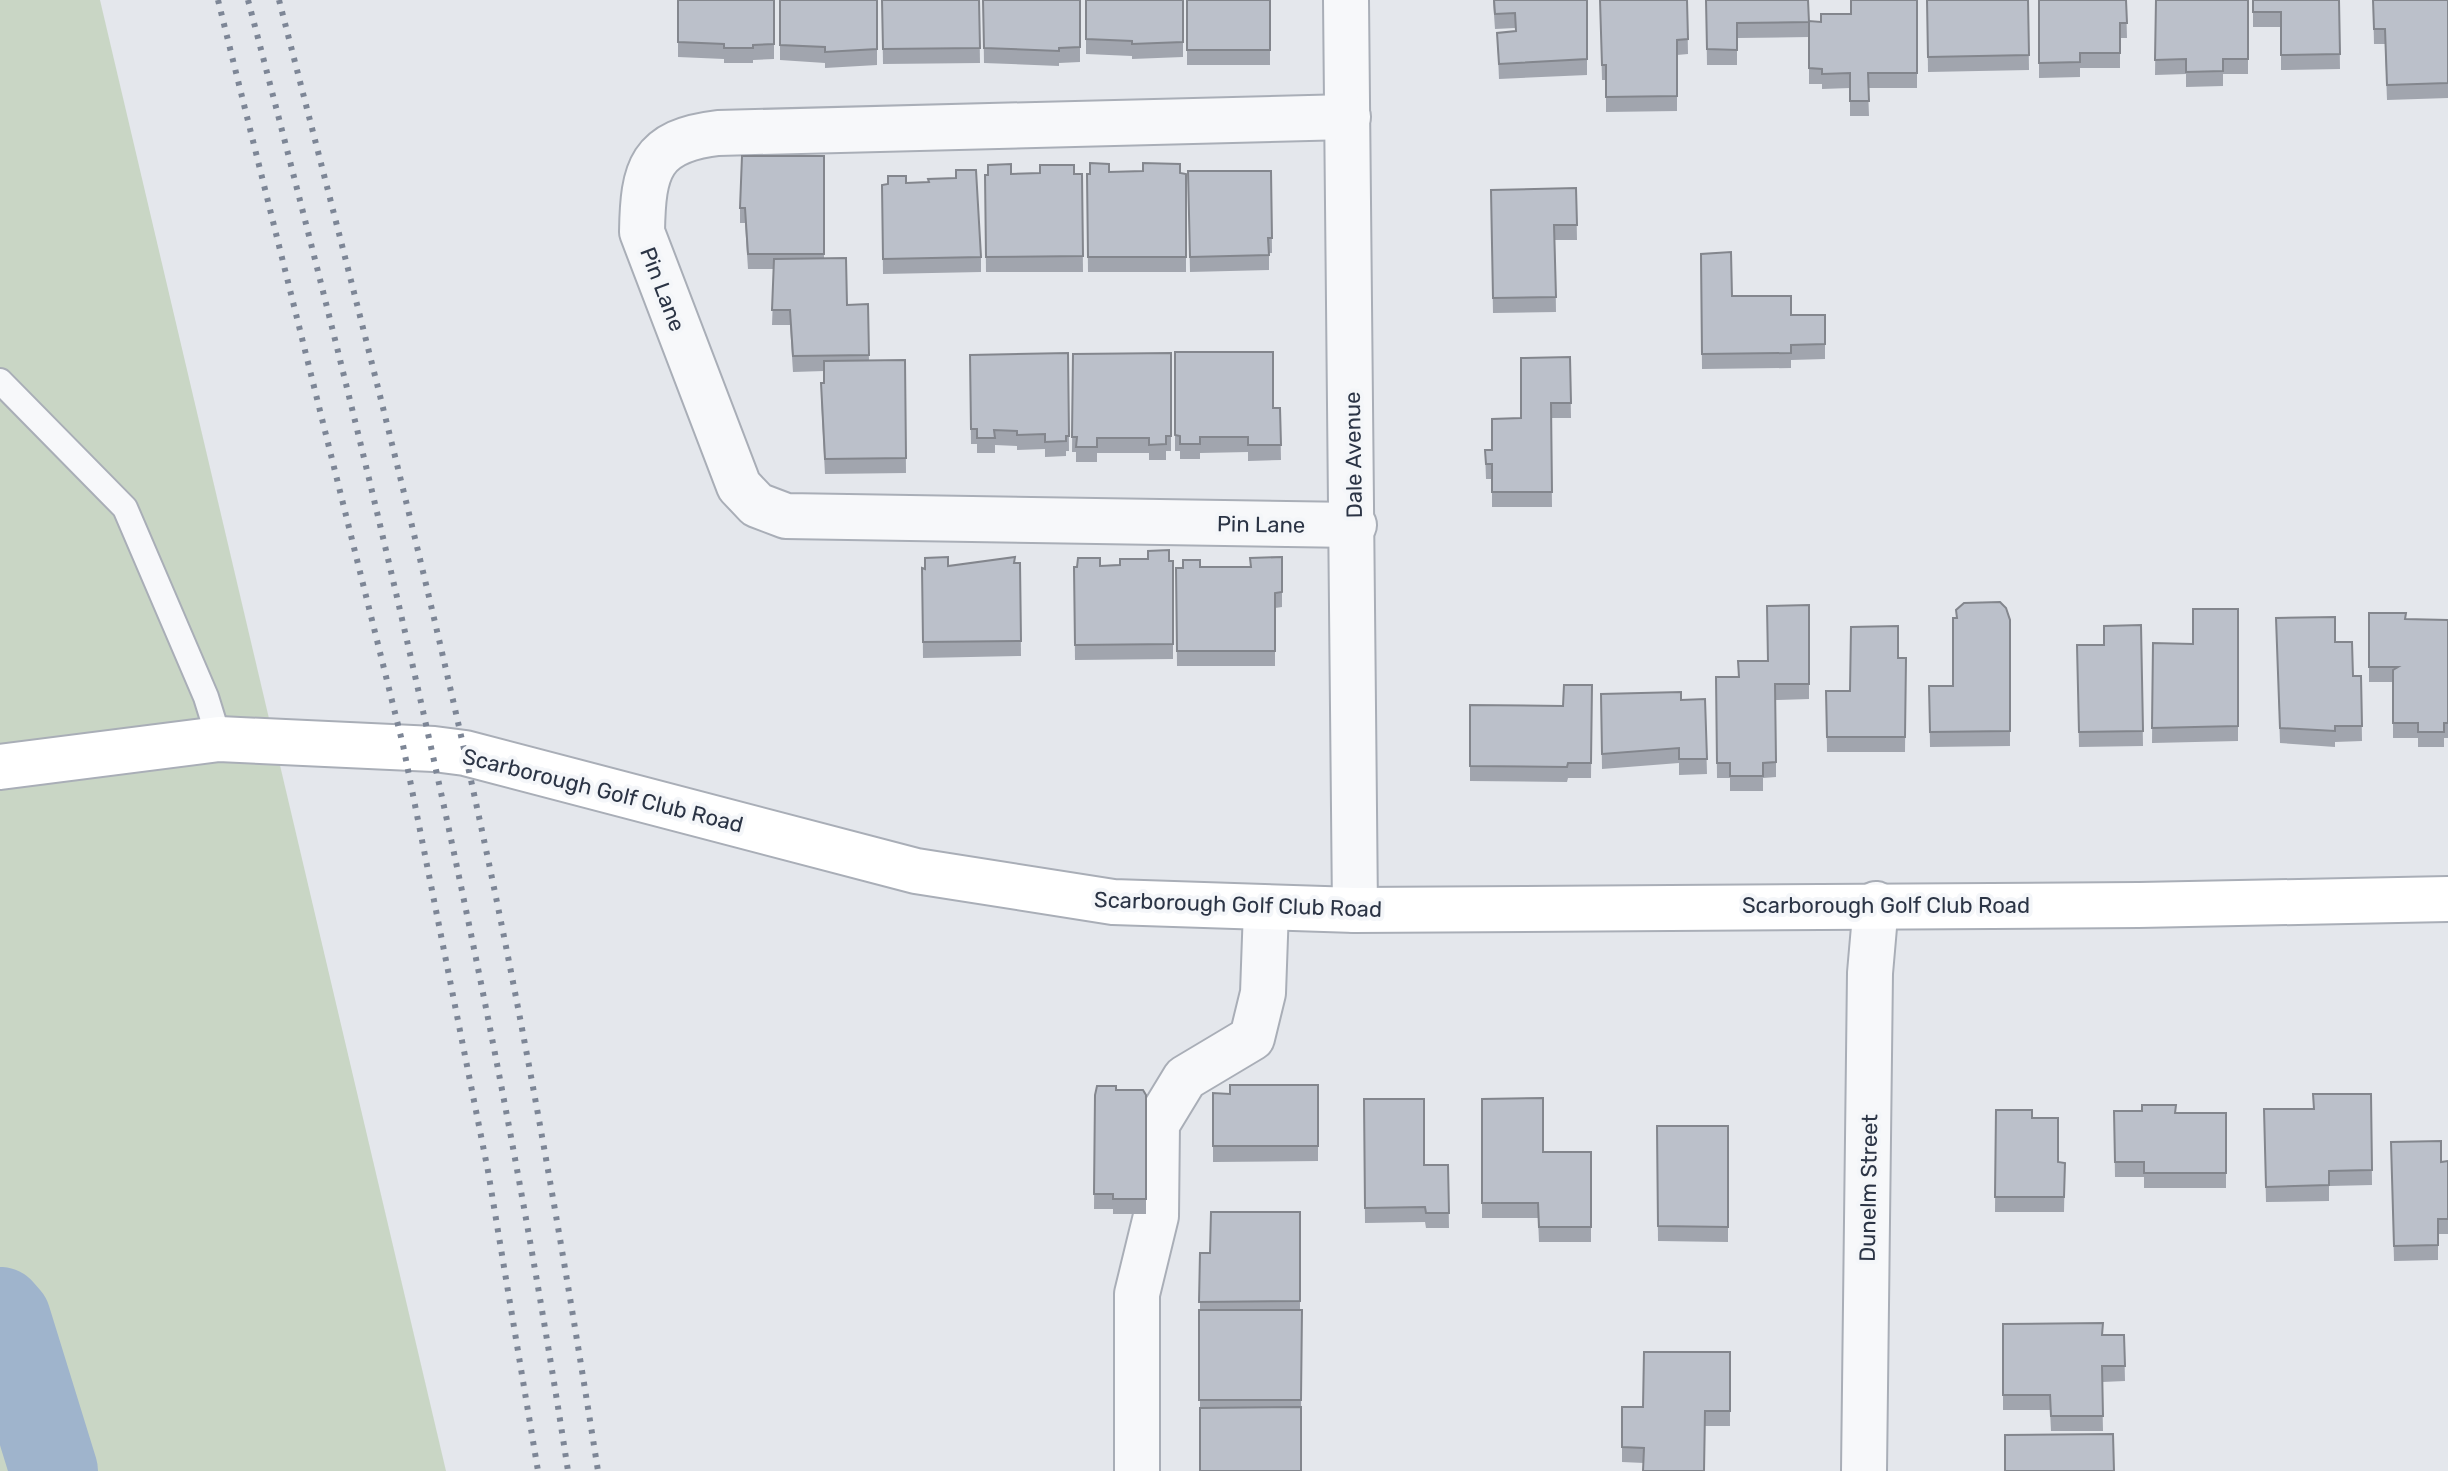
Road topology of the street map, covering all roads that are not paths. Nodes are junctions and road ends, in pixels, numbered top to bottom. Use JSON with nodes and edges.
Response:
{"nodes":[{"id":1,"x":1346,"y":0,"type":"edge"},
{"id":2,"x":1348,"y":117,"type":"junction"},
{"id":3,"x":0,"y":381,"type":"edge"},
{"id":4,"x":1354,"y":525,"type":"junction"},
{"id":5,"x":219,"y":739,"type":"junction"},
{"id":6,"x":0,"y":767,"type":"edge"},
{"id":7,"x":2448,"y":899,"type":"edge"},
{"id":8,"x":1876,"y":904,"type":"junction"},
{"id":9,"x":1266,"y":909,"type":"junction"},
{"id":10,"x":1355,"y":910,"type":"junction"},
{"id":11,"x":1137,"y":1471,"type":"edge"},
{"id":12,"x":1864,"y":1471,"type":"edge"}],
"edges":[{"from":1,"to":2,"type":"street","name":"Dale Avenue"},
{"from":2,"to":4,"type":"street","name":"Dale Avenue"},
{"from":2,"to":4,"type":"street","name":"Pin Lane"},
{"from":3,"to":5,"type":"lane"},
{"from":4,"to":10,"type":"street","name":"Dale Avenue"},
{"from":5,"to":6,"type":"street","name":"Scarborough Golf Club Road"},
{"from":5,"to":9,"type":"street","name":"Scarborough Golf Club Road"},
{"from":7,"to":8,"type":"street","name":"Scarborough Golf Club Road"},
{"from":8,"to":10,"type":"street","name":"Scarborough Golf Club Road"},
{"from":8,"to":12,"type":"street","name":"Dunelm Street"},
{"from":9,"to":10,"type":"street","name":"Scarborough Golf Club Road"},
{"from":9,"to":11,"type":"street"}]}
